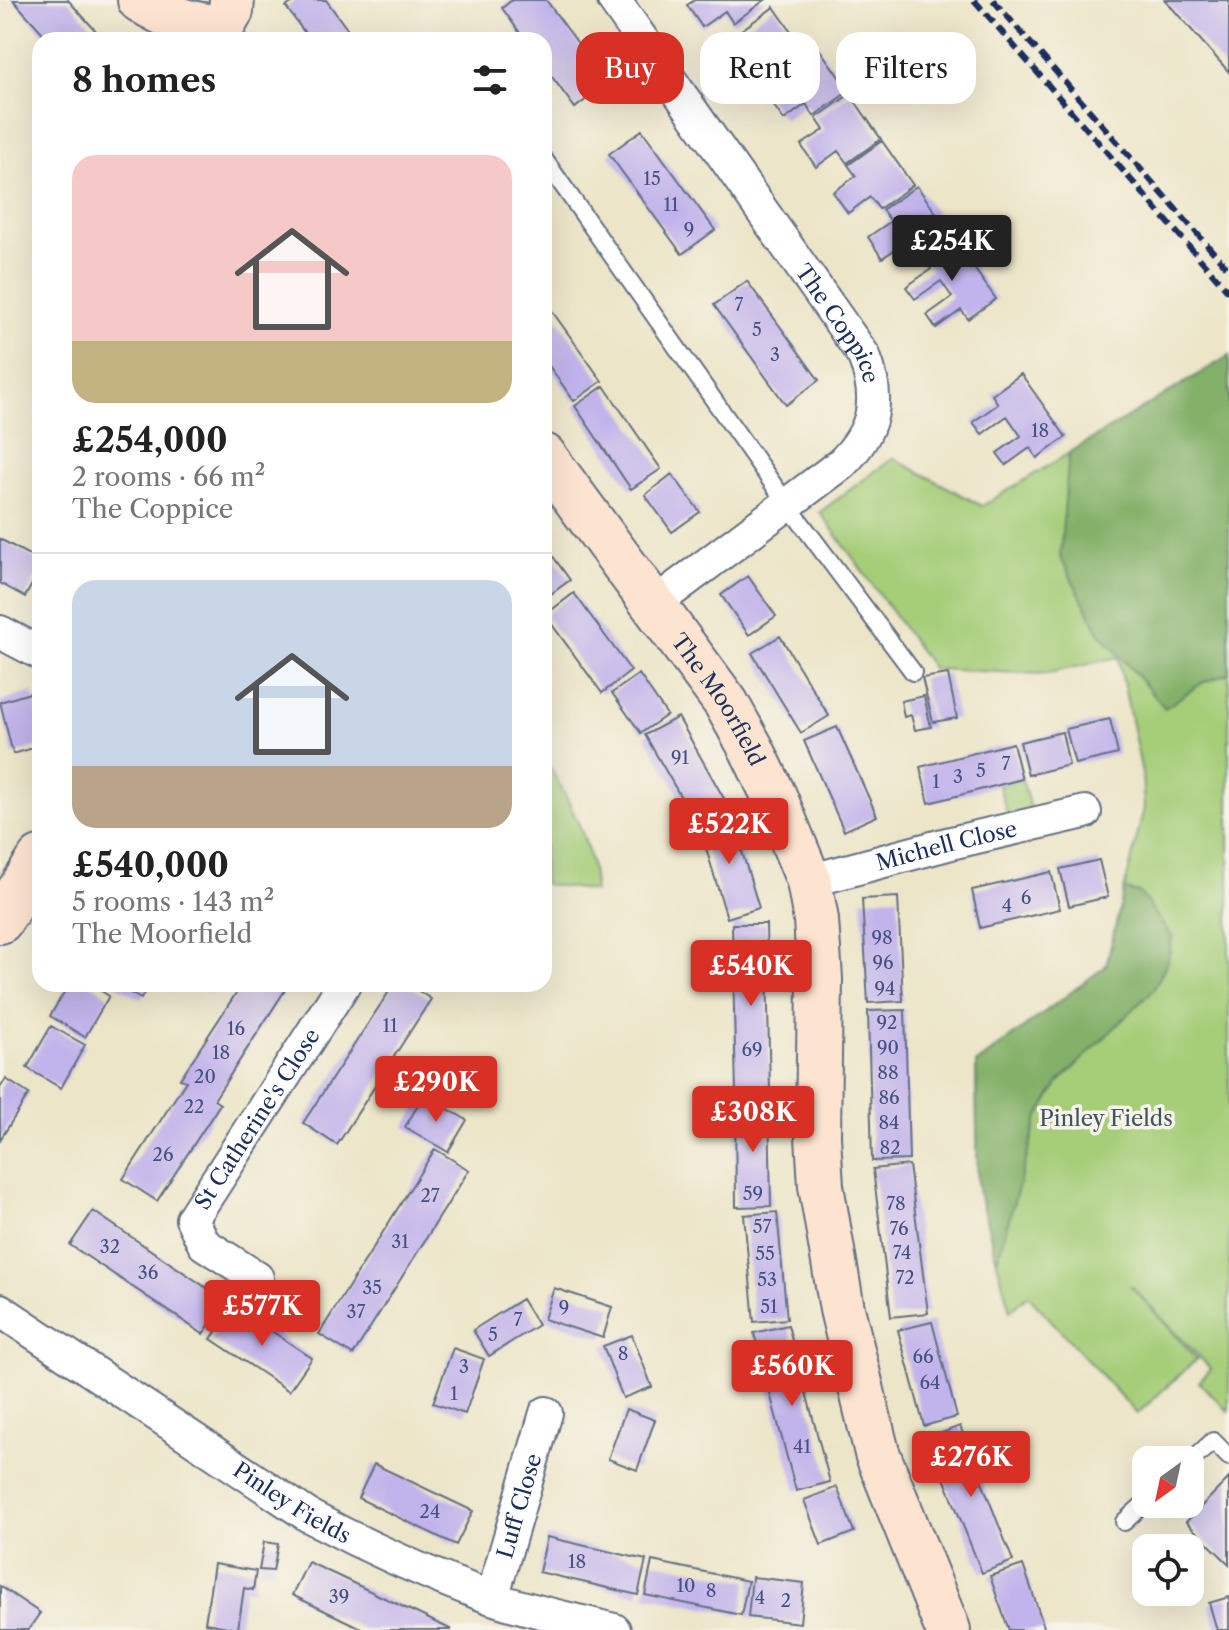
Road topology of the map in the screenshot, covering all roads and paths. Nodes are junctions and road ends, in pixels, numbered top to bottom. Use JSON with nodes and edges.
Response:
{"nodes":[{"id":1,"x":140,"y":0,"type":"edge"},
{"id":2,"x":614,"y":0,"type":"edge"},
{"id":3,"x":229,"y":22,"type":"edge"},
{"id":4,"x":552,"y":170,"type":"edge"},
{"id":5,"x":552,"y":467,"type":"edge"},
{"id":6,"x":787,"y":504,"type":"junction"},
{"id":7,"x":654,"y":604,"type":"junction"},
{"id":8,"x":0,"y":632,"type":"edge"},
{"id":9,"x":32,"y":649,"type":"edge"},
{"id":10,"x":913,"y":672,"type":"dead end"},
{"id":11,"x":1085,"y":812,"type":"dead end"},
{"id":12,"x":32,"y":871,"type":"edge"},
{"id":13,"x":809,"y":881,"type":"junction"},
{"id":14,"x":0,"y":921,"type":"edge"},
{"id":15,"x":339,"y":992,"type":"edge"},
{"id":16,"x":257,"y":1278,"type":"dead end"},
{"id":17,"x":0,"y":1310,"type":"edge"},
{"id":18,"x":546,"y":1413,"type":"dead end"},
{"id":19,"x":1204,"y":1449,"type":"edge"},
{"id":20,"x":1229,"y":1457,"type":"edge"},
{"id":21,"x":1132,"y":1515,"type":"edge"},
{"id":22,"x":1124,"y":1522,"type":"dead end"},
{"id":23,"x":492,"y":1598,"type":"junction"},
{"id":24,"x":614,"y":1630,"type":"edge"},
{"id":25,"x":948,"y":1630,"type":"edge"}],
"edges":[{"from":1,"to":3,"type":"street"},
{"from":2,"to":6,"type":"street","name":"The Coppice"},
{"from":4,"to":6,"type":"lane"},
{"from":5,"to":7,"type":"street","name":"The Moorfield"},
{"from":6,"to":7,"type":"street","name":"The Coppice"},
{"from":6,"to":10,"type":"lane"},
{"from":7,"to":13,"type":"street","name":"The Moorfield"},
{"from":8,"to":9,"type":"street"},
{"from":11,"to":13,"type":"street","name":"Michell Close"},
{"from":12,"to":14,"type":"street"},
{"from":13,"to":25,"type":"street","name":"The Moorfield"},
{"from":15,"to":16,"type":"street","name":"St Catherine's Close"},
{"from":17,"to":23,"type":"street","name":"Pinley Fields"},
{"from":18,"to":23,"type":"street","name":"Luff Close"},
{"from":19,"to":20,"type":"lane"},
{"from":21,"to":22,"type":"lane"},
{"from":23,"to":24,"type":"street","name":"Pinley Fields"}]}
